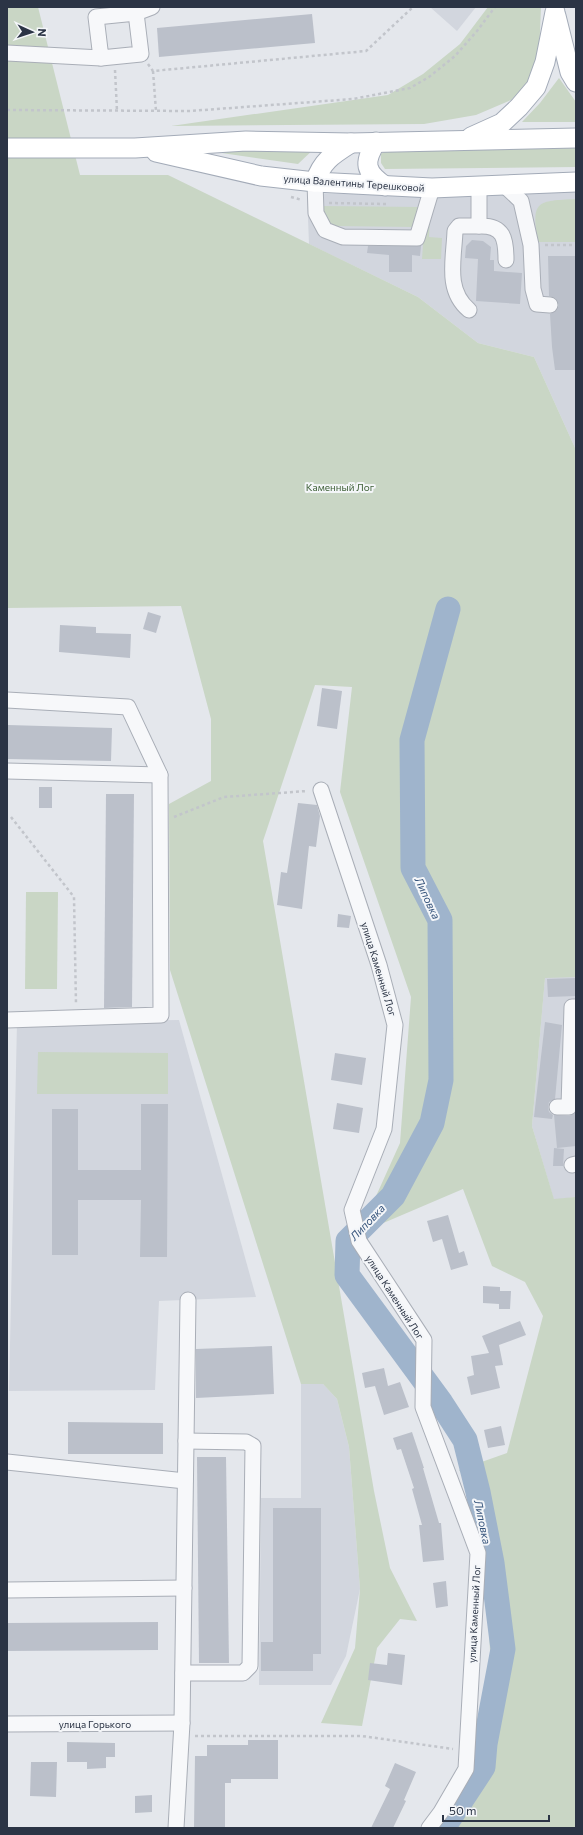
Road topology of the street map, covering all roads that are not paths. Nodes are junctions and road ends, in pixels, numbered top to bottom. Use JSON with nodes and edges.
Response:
{"nodes":[{"id":1,"x":147,"y":9,"type":"edge"},
{"id":2,"x":555,"y":10,"type":"edge"},
{"id":3,"x":7,"y":53,"type":"edge"},
{"id":4,"x":108,"y":58,"type":"junction"},
{"id":5,"x":576,"y":82,"type":"edge"},
{"id":6,"x":576,"y":138,"type":"edge"},
{"id":7,"x":465,"y":140,"type":"junction"},
{"id":8,"x":376,"y":142,"type":"junction"},
{"id":9,"x":351,"y":143,"type":"junction"},
{"id":10,"x":7,"y":148,"type":"edge"},
{"id":11,"x":128,"y":148,"type":"junction"},
{"id":12,"x":315,"y":182,"type":"junction"},
{"id":13,"x":576,"y":182,"type":"edge"},
{"id":14,"x":504,"y":185,"type":"junction"},
{"id":15,"x":385,"y":186,"type":"junction"},
{"id":16,"x":479,"y":186,"type":"junction"},
{"id":17,"x":432,"y":188,"type":"junction"},
{"id":18,"x":479,"y":226,"type":"junction"},
{"id":19,"x":506,"y":260,"type":"dead end"},
{"id":20,"x":550,"y":304,"type":"dead end"},
{"id":21,"x":469,"y":310,"type":"dead end"},
{"id":22,"x":7,"y":700,"type":"edge"},
{"id":23,"x":7,"y":771,"type":"edge"},
{"id":24,"x":160,"y":774,"type":"junction"},
{"id":25,"x":322,"y":790,"type":"road end"},
{"id":26,"x":576,"y":1007,"type":"edge"},
{"id":27,"x":7,"y":1020,"type":"edge"},
{"id":28,"x":567,"y":1107,"type":"edge"},
{"id":29,"x":188,"y":1300,"type":"dead end"},
{"id":30,"x":186,"y":1441,"type":"junction"},
{"id":31,"x":7,"y":1462,"type":"edge"},
{"id":32,"x":186,"y":1481,"type":"junction"},
{"id":33,"x":184,"y":1588,"type":"junction"},
{"id":34,"x":7,"y":1590,"type":"edge"},
{"id":35,"x":183,"y":1673,"type":"junction"},
{"id":36,"x":182,"y":1723,"type":"junction"},
{"id":37,"x":7,"y":1724,"type":"edge"},
{"id":38,"x":176,"y":1828,"type":"edge"},
{"id":39,"x":429,"y":1828,"type":"edge"}],
"edges":[{"from":1,"to":4,"type":"street"},
{"from":1,"to":4,"type":"street"},
{"from":2,"to":5,"type":"main road"},
{"from":2,"to":7,"type":"main road"},
{"from":3,"to":4,"type":"street"},
{"from":6,"to":7,"type":"main road","name":"улица Валентины Терешковой"},
{"from":7,"to":8,"type":"main road","name":"улица Валентины Терешковой"},
{"from":8,"to":9,"type":"main road","name":"улица Валентины Терешковой"},
{"from":8,"to":15,"type":"main road"},
{"from":9,"to":11,"type":"main road","name":"улица Валентины Терешковой"},
{"from":9,"to":12,"type":"main road"},
{"from":10,"to":11,"type":"main road","name":"улица Валентины Терешковой"},
{"from":11,"to":12,"type":"main road","name":"улица Валентины Терешковой"},
{"from":12,"to":15,"type":"main road","name":"улица Валентины Терешковой"},
{"from":12,"to":17,"type":"street"},
{"from":13,"to":14,"type":"main road","name":"улица Валентины Терешковой"},
{"from":14,"to":16,"type":"main road","name":"улица Валентины Терешковой"},
{"from":14,"to":20,"type":"street"},
{"from":15,"to":17,"type":"main road","name":"улица Валентины Терешковой"},
{"from":16,"to":17,"type":"main road","name":"улица Валентины Терешковой"},
{"from":16,"to":18,"type":"street"},
{"from":18,"to":19,"type":"street"},
{"from":18,"to":21,"type":"street"},
{"from":22,"to":24,"type":"street"},
{"from":23,"to":24,"type":"street"},
{"from":24,"to":27,"type":"street"},
{"from":25,"to":39,"type":"street","name":"улица Каменный Лог"},
{"from":26,"to":28,"type":"street"},
{"from":29,"to":30,"type":"street"},
{"from":30,"to":32,"type":"street"},
{"from":30,"to":35,"type":"street"},
{"from":31,"to":32,"type":"street"},
{"from":32,"to":33,"type":"street"},
{"from":33,"to":34,"type":"street"},
{"from":33,"to":35,"type":"street"},
{"from":35,"to":36,"type":"street"},
{"from":36,"to":37,"type":"street","name":"улица Горького"},
{"from":36,"to":38,"type":"street"}]}
